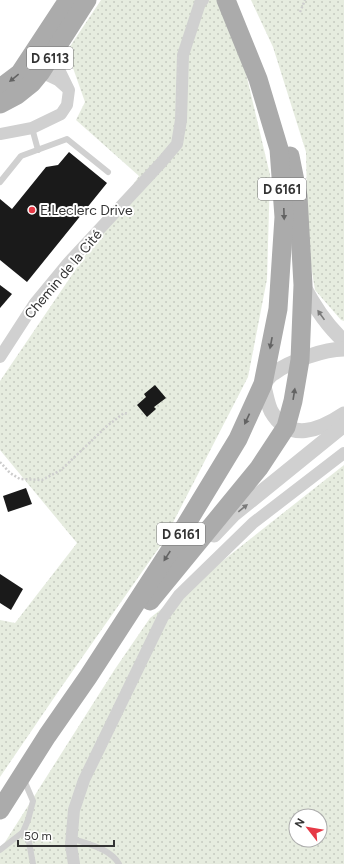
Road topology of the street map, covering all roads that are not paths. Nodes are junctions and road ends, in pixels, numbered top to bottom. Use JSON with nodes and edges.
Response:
{"nodes":[{"id":1,"x":69,"y":0,"type":"edge"},
{"id":2,"x":87,"y":0,"type":"edge"},
{"id":3,"x":202,"y":0,"type":"edge"},
{"id":4,"x":230,"y":1,"type":"edge"},
{"id":5,"x":40,"y":61,"type":"junction"},
{"id":6,"x":0,"y":88,"type":"edge"},
{"id":7,"x":69,"y":90,"type":"junction"},
{"id":8,"x":0,"y":104,"type":"edge"},
{"id":9,"x":32,"y":128,"type":"junction"},
{"id":10,"x":0,"y":134,"type":"edge"},
{"id":11,"x":38,"y":150,"type":"junction"},
{"id":12,"x":108,"y":172,"type":"dead end"},
{"id":13,"x":0,"y":182,"type":"edge"},
{"id":14,"x":303,"y":284,"type":"junction"},
{"id":15,"x":344,"y":341,"type":"edge"},
{"id":16,"x":344,"y":349,"type":"edge"},
{"id":17,"x":0,"y":357,"type":"edge"},
{"id":18,"x":300,"y":360,"type":"junction"},
{"id":19,"x":263,"y":384,"type":"junction"},
{"id":20,"x":344,"y":414,"type":"edge"},
{"id":21,"x":344,"y":425,"type":"edge"},
{"id":22,"x":286,"y":427,"type":"junction"},
{"id":23,"x":344,"y":452,"type":"edge"},
{"id":24,"x":156,"y":594,"type":"junction"},
{"id":25,"x":88,"y":677,"type":"junction"},
{"id":26,"x":22,"y":776,"type":"junction"},
{"id":27,"x":0,"y":810,"type":"edge"},
{"id":28,"x":23,"y":832,"type":"junction"},
{"id":29,"x":71,"y":838,"type":"junction"},
{"id":30,"x":0,"y":850,"type":"edge"},
{"id":31,"x":33,"y":864,"type":"edge"},
{"id":32,"x":74,"y":864,"type":"edge"},
{"id":33,"x":118,"y":864,"type":"edge"}],
"edges":[{"from":1,"to":5,"type":"main road","number":"D 6113"},
{"from":2,"to":5,"type":"main road","number":"D 6113"},
{"from":3,"to":17,"type":"street","name":"Chemin de la Cité"},
{"from":4,"to":14,"type":"main road","number":"D 6161"},
{"from":4,"to":19,"type":"main road","number":"D 6161","one_way":true},
{"from":5,"to":6,"type":"main road","number":"D 6113","one_way":true},
{"from":5,"to":7,"type":"street"},
{"from":5,"to":7,"type":"street"},
{"from":5,"to":8,"type":"main road","number":"D 6113"},
{"from":7,"to":9,"type":"street"},
{"from":9,"to":10,"type":"street"},
{"from":9,"to":11,"type":"lane"},
{"from":11,"to":12,"type":"lane"},
{"from":11,"to":13,"type":"lane"},
{"from":15,"to":14,"type":"street","one_way":true},
{"from":14,"to":18,"type":"main road","number":"D 6161"},
{"from":16,"to":18,"type":"street"},
{"from":18,"to":19,"type":"street"},
{"from":22,"to":18,"type":"main road","number":"D 6161","one_way":true},
{"from":19,"to":22,"type":"street"},
{"from":19,"to":25,"type":"main road","number":"D 6161","one_way":true},
{"from":20,"to":22,"type":"street"},
{"from":24,"to":21,"type":"street","one_way":true},
{"from":22,"to":24,"type":"main road","number":"D 6161"},
{"from":23,"to":29,"type":"street"},
{"from":24,"to":25,"type":"main road","number":"D 6161"},
{"from":25,"to":26,"type":"main road","number":"D 6161"},
{"from":26,"to":27,"type":"main road","number":"D 6161"},
{"from":26,"to":28,"type":"lane"},
{"from":28,"to":30,"type":"lane"},
{"from":28,"to":31,"type":"lane"},
{"from":29,"to":32,"type":"street"},
{"from":29,"to":33,"type":"lane"}]}
